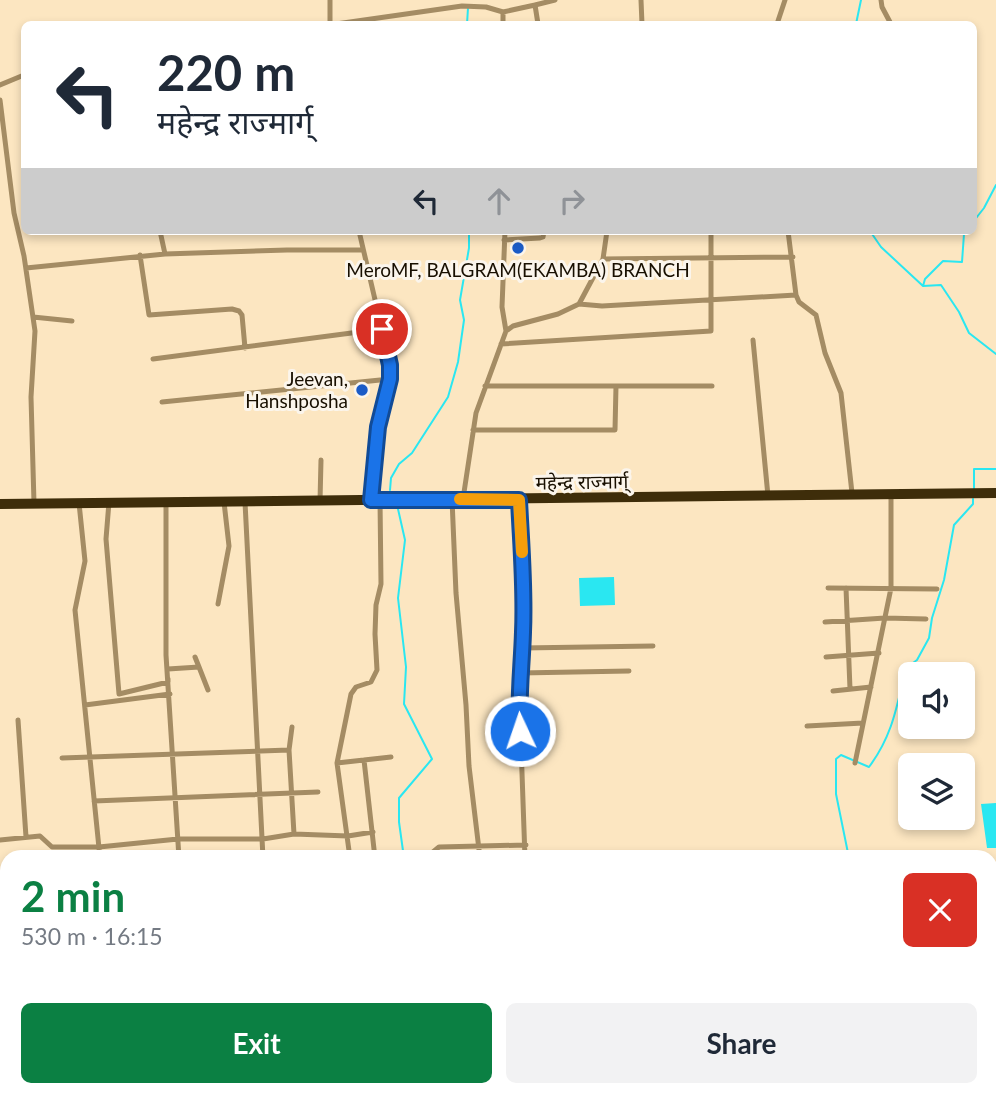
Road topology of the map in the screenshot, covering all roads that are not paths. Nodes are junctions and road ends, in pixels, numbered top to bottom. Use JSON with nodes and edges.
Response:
{"nodes":[{"id":1,"x":330,"y":0,"type":"edge"},
{"id":2,"x":555,"y":0,"type":"edge"},
{"id":3,"x":641,"y":0,"type":"edge"},
{"id":4,"x":785,"y":0,"type":"edge"},
{"id":5,"x":881,"y":0,"type":"edge"},
{"id":6,"x":535,"y":5,"type":"junction"},
{"id":7,"x":503,"y":12,"type":"junction"},
{"id":8,"x":330,"y":21,"type":"edge"},
{"id":9,"x":358,"y":21,"type":"edge"},
{"id":10,"x":503,"y":21,"type":"edge"},
{"id":11,"x":538,"y":21,"type":"edge"},
{"id":12,"x":642,"y":21,"type":"edge"},
{"id":13,"x":778,"y":21,"type":"edge"},
{"id":14,"x":889,"y":21,"type":"edge"},
{"id":15,"x":21,"y":76,"type":"edge"},
{"id":16,"x":0,"y":85,"type":"edge"},
{"id":17,"x":0,"y":100,"type":"edge"},
{"id":18,"x":161,"y":235,"type":"edge"},
{"id":19,"x":360,"y":235,"type":"edge"},
{"id":20,"x":505,"y":235,"type":"edge"},
{"id":21,"x":543,"y":235,"type":"edge"},
{"id":22,"x":606,"y":235,"type":"edge"},
{"id":23,"x":711,"y":235,"type":"edge"},
{"id":24,"x":789,"y":235,"type":"edge"},
{"id":25,"x":504,"y":240,"type":"junction"},
{"id":26,"x":362,"y":250,"type":"junction"},
{"id":27,"x":165,"y":254,"type":"junction"},
{"id":28,"x":141,"y":255,"type":"junction"},
{"id":29,"x":793,"y":257,"type":"junction"},
{"id":30,"x":711,"y":258,"type":"junction"},
{"id":31,"x":603,"y":259,"type":"junction"},
{"id":32,"x":26,"y":268,"type":"junction"},
{"id":33,"x":796,"y":295,"type":"junction"},
{"id":34,"x":712,"y":300,"type":"junction"},
{"id":35,"x":579,"y":304,"type":"junction"},
{"id":36,"x":33,"y":317,"type":"junction"},
{"id":37,"x":72,"y":321,"type":"dead end"},
{"id":38,"x":382,"y":329,"type":"junction"},
{"id":39,"x":506,"y":331,"type":"junction"},
{"id":40,"x":753,"y":340,"type":"dead end"},
{"id":41,"x":501,"y":344,"type":"junction"},
{"id":42,"x":244,"y":348,"type":"junction"},
{"id":43,"x":153,"y":359,"type":"dead end"},
{"id":44,"x":390,"y":379,"type":"junction"},
{"id":45,"x":485,"y":386,"type":"junction"},
{"id":46,"x":616,"y":386,"type":"junction"},
{"id":47,"x":712,"y":386,"type":"dead end"},
{"id":48,"x":162,"y":402,"type":"dead end"},
{"id":49,"x":472,"y":430,"type":"junction"},
{"id":50,"x":321,"y":460,"type":"dead end"},
{"id":51,"x":996,"y":493,"type":"edge"},
{"id":52,"x":852,"y":494,"type":"junction"},
{"id":53,"x":891,"y":494,"type":"junction"},
{"id":54,"x":768,"y":496,"type":"junction"},
{"id":55,"x":458,"y":499,"type":"junction"},
{"id":56,"x":375,"y":500,"type":"junction"},
{"id":57,"x":519,"y":500,"type":"junction"},
{"id":58,"x":320,"y":501,"type":"junction"},
{"id":59,"x":109,"y":502,"type":"junction"},
{"id":60,"x":166,"y":502,"type":"junction"},
{"id":61,"x":224,"y":502,"type":"junction"},
{"id":62,"x":245,"y":502,"type":"junction"},
{"id":63,"x":79,"y":503,"type":"junction"},
{"id":64,"x":34,"y":504,"type":"junction"},
{"id":65,"x":0,"y":505,"type":"edge"},
{"id":66,"x":828,"y":588,"type":"dead end"},
{"id":67,"x":846,"y":588,"type":"junction"},
{"id":68,"x":891,"y":588,"type":"junction"},
{"id":69,"x":937,"y":589,"type":"dead end"},
{"id":70,"x":218,"y":604,"type":"dead end"},
{"id":71,"x":885,"y":618,"type":"junction"},
{"id":72,"x":926,"y":619,"type":"dead end"},
{"id":73,"x":848,"y":621,"type":"junction"},
{"id":74,"x":825,"y":622,"type":"dead end"},
{"id":75,"x":653,"y":646,"type":"dead end"},
{"id":76,"x":522,"y":648,"type":"junction"},
{"id":77,"x":879,"y":653,"type":"junction"},
{"id":78,"x":166,"y":655,"type":"junction"},
{"id":79,"x":849,"y":656,"type":"junction"},
{"id":80,"x":195,"y":657,"type":"dead end"},
{"id":81,"x":826,"y":657,"type":"dead end"},
{"id":82,"x":199,"y":667,"type":"junction"},
{"id":83,"x":169,"y":670,"type":"junction"},
{"id":84,"x":629,"y":671,"type":"dead end"},
{"id":85,"x":520,"y":673,"type":"junction"},
{"id":86,"x":871,"y":687,"type":"junction"},
{"id":87,"x":850,"y":689,"type":"junction"},
{"id":88,"x":208,"y":690,"type":"dead end"},
{"id":89,"x":833,"y":691,"type":"dead end"},
{"id":90,"x":170,"y":694,"type":"junction"},
{"id":91,"x":85,"y":705,"type":"junction"},
{"id":92,"x":18,"y":720,"type":"dead end"},
{"id":93,"x":863,"y":723,"type":"junction"},
{"id":94,"x":807,"y":726,"type":"dead end"},
{"id":95,"x":292,"y":727,"type":"dead end"},
{"id":96,"x":289,"y":750,"type":"junction"},
{"id":97,"x":259,"y":753,"type":"junction"},
{"id":98,"x":173,"y":755,"type":"junction"},
{"id":99,"x":91,"y":757,"type":"junction"},
{"id":100,"x":391,"y":757,"type":"dead end"},
{"id":101,"x":62,"y":758,"type":"dead end"},
{"id":102,"x":364,"y":760,"type":"junction"},
{"id":103,"x":337,"y":763,"type":"junction"},
{"id":104,"x":855,"y":763,"type":"dead end"},
{"id":105,"x":318,"y":792,"type":"dead end"},
{"id":106,"x":292,"y":794,"type":"junction"},
{"id":107,"x":261,"y":796,"type":"junction"},
{"id":108,"x":176,"y":797,"type":"junction"},
{"id":109,"x":94,"y":801,"type":"junction"},
{"id":110,"x":373,"y":832,"type":"junction"},
{"id":111,"x":294,"y":834,"type":"junction"},
{"id":112,"x":348,"y":836,"type":"junction"},
{"id":113,"x":26,"y":837,"type":"junction"},
{"id":114,"x":178,"y":839,"type":"junction"},
{"id":115,"x":263,"y":839,"type":"junction"},
{"id":116,"x":0,"y":840,"type":"edge"},
{"id":117,"x":479,"y":845,"type":"junction"},
{"id":118,"x":526,"y":845,"type":"junction"},
{"id":119,"x":67,"y":847,"type":"junction"},
{"id":120,"x":99,"y":847,"type":"junction"},
{"id":121,"x":67,"y":850,"type":"edge"},
{"id":122,"x":99,"y":850,"type":"edge"},
{"id":123,"x":179,"y":850,"type":"edge"},
{"id":124,"x":264,"y":850,"type":"edge"},
{"id":125,"x":349,"y":850,"type":"edge"},
{"id":126,"x":374,"y":850,"type":"edge"},
{"id":127,"x":435,"y":850,"type":"edge"},
{"id":128,"x":479,"y":850,"type":"edge"},
{"id":129,"x":526,"y":850,"type":"edge"}],
"edges":[{"from":1,"to":8,"type":"street"},
{"from":2,"to":6,"type":"street"},
{"from":3,"to":12,"type":"street"},
{"from":4,"to":13,"type":"street"},
{"from":5,"to":14,"type":"street"},
{"from":6,"to":7,"type":"street"},
{"from":6,"to":11,"type":"street"},
{"from":7,"to":9,"type":"street"},
{"from":7,"to":10,"type":"street"},
{"from":15,"to":16,"type":"street"},
{"from":17,"to":32,"type":"street"},
{"from":18,"to":27,"type":"street"},
{"from":19,"to":26,"type":"street"},
{"from":20,"to":25,"type":"street"},
{"from":21,"to":25,"type":"street"},
{"from":22,"to":31,"type":"street"},
{"from":23,"to":30,"type":"street"},
{"from":24,"to":29,"type":"street"},
{"from":25,"to":39,"type":"street"},
{"from":26,"to":27,"type":"street"},
{"from":26,"to":38,"type":"street"},
{"from":27,"to":28,"type":"street"},
{"from":28,"to":32,"type":"street"},
{"from":28,"to":42,"type":"street"},
{"from":29,"to":30,"type":"street"},
{"from":29,"to":33,"type":"street"},
{"from":30,"to":31,"type":"street"},
{"from":30,"to":34,"type":"street"},
{"from":31,"to":35,"type":"street"},
{"from":32,"to":36,"type":"street"},
{"from":33,"to":34,"type":"street"},
{"from":33,"to":52,"type":"street"},
{"from":34,"to":35,"type":"street"},
{"from":34,"to":41,"type":"street"},
{"from":35,"to":39,"type":"street"},
{"from":36,"to":37,"type":"street"},
{"from":36,"to":64,"type":"street"},
{"from":38,"to":42,"type":"street"},
{"from":38,"to":44,"type":"street"},
{"from":39,"to":41,"type":"street"},
{"from":40,"to":54,"type":"street"},
{"from":41,"to":45,"type":"street"},
{"from":42,"to":43,"type":"street"},
{"from":44,"to":48,"type":"street"},
{"from":44,"to":56,"type":"street"},
{"from":45,"to":46,"type":"street"},
{"from":45,"to":49,"type":"street"},
{"from":46,"to":47,"type":"street"},
{"from":46,"to":49,"type":"street"},
{"from":49,"to":55,"type":"street"},
{"from":50,"to":58,"type":"street"},
{"from":51,"to":53,"type":"highway","name":"महेन्द्र राज्मार्ग्"},
{"from":52,"to":53,"type":"highway","name":"महेन्द्र राज्मार्ग्"},
{"from":52,"to":54,"type":"highway","name":"महेन्द्र राज्मार्ग्"},
{"from":53,"to":68,"type":"street"},
{"from":54,"to":57,"type":"highway","name":"महेन्द्र राज्मार्ग्"},
{"from":55,"to":56,"type":"highway","name":"महेन्द्र राज्मार्ग्"},
{"from":55,"to":57,"type":"highway","name":"महेन्द्र राज्मार्ग्"},
{"from":55,"to":117,"type":"street"},
{"from":56,"to":58,"type":"highway","name":"महेन्द्र राज्मार्ग्"},
{"from":56,"to":103,"type":"street"},
{"from":57,"to":76,"type":"street"},
{"from":58,"to":62,"type":"highway","name":"महेन्द्र राज्मार्ग्"},
{"from":59,"to":60,"type":"highway","name":"महेन्द्र राज्मार्ग्"},
{"from":59,"to":63,"type":"highway","name":"महेन्द्र राज्मार्ग्"},
{"from":59,"to":78,"type":"street"},
{"from":60,"to":61,"type":"highway","name":"महेन्द्र राज्मार्ग्"},
{"from":60,"to":78,"type":"street"},
{"from":61,"to":62,"type":"highway","name":"महेन्द्र राज्मार्ग्"},
{"from":61,"to":70,"type":"street"},
{"from":62,"to":97,"type":"street"},
{"from":63,"to":64,"type":"highway","name":"महेन्द्र राज्मार्ग्"},
{"from":63,"to":91,"type":"street"},
{"from":64,"to":65,"type":"highway","name":"महेन्द्र राज्मार्ग्"},
{"from":66,"to":67,"type":"street"},
{"from":67,"to":68,"type":"street"},
{"from":67,"to":73,"type":"street"},
{"from":68,"to":69,"type":"street"},
{"from":68,"to":71,"type":"street"},
{"from":71,"to":72,"type":"street"},
{"from":71,"to":73,"type":"street"},
{"from":71,"to":77,"type":"street"},
{"from":73,"to":74,"type":"street"},
{"from":73,"to":79,"type":"street"},
{"from":75,"to":76,"type":"street"},
{"from":76,"to":85,"type":"street"},
{"from":77,"to":79,"type":"street"},
{"from":77,"to":86,"type":"street"},
{"from":78,"to":83,"type":"street"},
{"from":79,"to":81,"type":"street"},
{"from":79,"to":87,"type":"street"},
{"from":80,"to":82,"type":"street"},
{"from":82,"to":83,"type":"street"},
{"from":82,"to":88,"type":"street"},
{"from":83,"to":90,"type":"street"},
{"from":84,"to":85,"type":"street"},
{"from":85,"to":118,"type":"street"},
{"from":86,"to":87,"type":"street"},
{"from":86,"to":93,"type":"street"},
{"from":87,"to":89,"type":"street"},
{"from":90,"to":91,"type":"street"},
{"from":90,"to":98,"type":"street"},
{"from":91,"to":99,"type":"street"},
{"from":92,"to":113,"type":"street"},
{"from":93,"to":94,"type":"street"},
{"from":93,"to":104,"type":"street"},
{"from":95,"to":96,"type":"street"},
{"from":96,"to":97,"type":"street"},
{"from":96,"to":106,"type":"street"},
{"from":97,"to":98,"type":"street"},
{"from":97,"to":107,"type":"street"},
{"from":98,"to":99,"type":"street"},
{"from":98,"to":108,"type":"street"},
{"from":99,"to":101,"type":"street"},
{"from":99,"to":109,"type":"street"},
{"from":100,"to":102,"type":"street"},
{"from":102,"to":103,"type":"street"},
{"from":102,"to":110,"type":"street"},
{"from":103,"to":112,"type":"street"},
{"from":105,"to":106,"type":"street"},
{"from":106,"to":107,"type":"street"},
{"from":106,"to":111,"type":"street"},
{"from":107,"to":108,"type":"street"},
{"from":107,"to":115,"type":"street"},
{"from":108,"to":109,"type":"street"},
{"from":108,"to":114,"type":"street"},
{"from":109,"to":120,"type":"street"},
{"from":110,"to":112,"type":"street"},
{"from":110,"to":126,"type":"street"},
{"from":111,"to":112,"type":"street"},
{"from":111,"to":115,"type":"street"},
{"from":112,"to":125,"type":"street"},
{"from":113,"to":116,"type":"street"},
{"from":113,"to":119,"type":"street"},
{"from":114,"to":115,"type":"street"},
{"from":114,"to":120,"type":"street"},
{"from":114,"to":123,"type":"street"},
{"from":115,"to":124,"type":"street"},
{"from":117,"to":118,"type":"street"},
{"from":117,"to":127,"type":"street"},
{"from":117,"to":128,"type":"street"},
{"from":118,"to":129,"type":"street"},
{"from":119,"to":120,"type":"street"},
{"from":119,"to":121,"type":"street"},
{"from":120,"to":122,"type":"street"}]}
